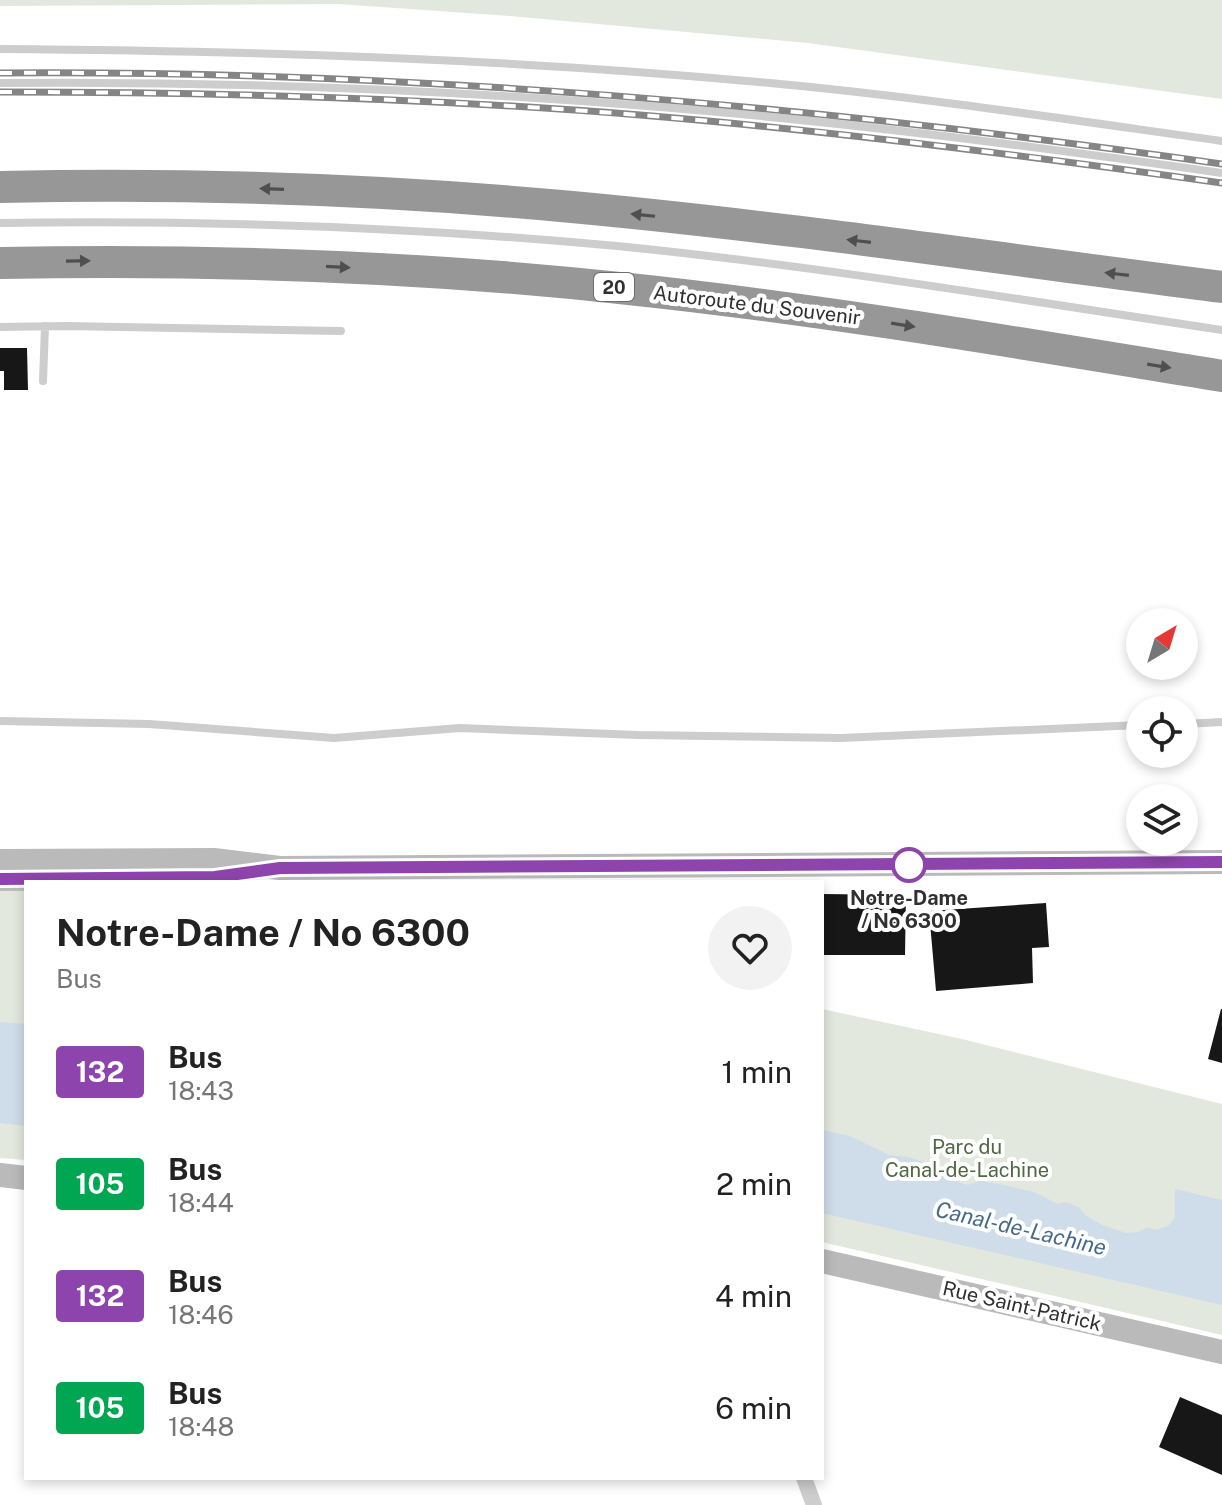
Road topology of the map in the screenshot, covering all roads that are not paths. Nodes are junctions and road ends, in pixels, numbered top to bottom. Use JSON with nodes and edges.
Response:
{"nodes":[{"id":1,"x":0,"y":49,"type":"edge"},
{"id":2,"x":0,"y":83,"type":"edge"},
{"id":3,"x":1222,"y":141,"type":"edge"},
{"id":4,"x":1222,"y":173,"type":"edge"},
{"id":5,"x":0,"y":187,"type":"edge"},
{"id":6,"x":0,"y":223,"type":"edge"},
{"id":7,"x":0,"y":263,"type":"edge"},
{"id":8,"x":1222,"y":287,"type":"edge"},
{"id":9,"x":45,"y":326,"type":"junction"},
{"id":10,"x":0,"y":327,"type":"edge"},
{"id":11,"x":1222,"y":330,"type":"edge"},
{"id":12,"x":341,"y":331,"type":"dead end"},
{"id":13,"x":1222,"y":376,"type":"edge"},
{"id":14,"x":43,"y":381,"type":"dead end"},
{"id":15,"x":1222,"y":722,"type":"edge"},
{"id":16,"x":0,"y":723,"type":"edge"},
{"id":17,"x":1198,"y":723,"type":"edge"},
{"id":18,"x":1126,"y":726,"type":"edge"},
{"id":19,"x":0,"y":861,"type":"edge"},
{"id":20,"x":1222,"y":862,"type":"edge"},
{"id":21,"x":280,"y":875,"type":"edge"},
{"id":22,"x":343,"y":875,"type":"edge"},
{"id":23,"x":0,"y":879,"type":"edge"},
{"id":24,"x":0,"y":1175,"type":"edge"},
{"id":25,"x":24,"y":1178,"type":"edge"},
{"id":26,"x":824,"y":1261,"type":"edge"},
{"id":27,"x":1222,"y":1352,"type":"edge"},
{"id":28,"x":805,"y":1480,"type":"edge"},
{"id":29,"x":814,"y":1505,"type":"edge"}],
"edges":[{"from":1,"to":3,"type":"lane"},
{"from":2,"to":4,"type":"lane"},
{"from":8,"to":5,"type":"highway","one_way":true},
{"from":6,"to":11,"type":"lane"},
{"from":7,"to":13,"type":"highway","name":"Autoroute du Souvenir","number":"20","one_way":true},
{"from":9,"to":10,"type":"lane"},
{"from":9,"to":12,"type":"lane"},
{"from":9,"to":14,"type":"lane"},
{"from":15,"to":17,"type":"lane"},
{"from":16,"to":18,"type":"lane"},
{"from":19,"to":21,"type":"main road"},
{"from":20,"to":22,"type":"main road"},
{"from":21,"to":22,"type":"main road"},
{"from":21,"to":23,"type":"main road"},
{"from":24,"to":25,"type":"main road"},
{"from":26,"to":27,"type":"main road","name":"Rue Saint-Patrick"},
{"from":28,"to":29,"type":"street"}]}
